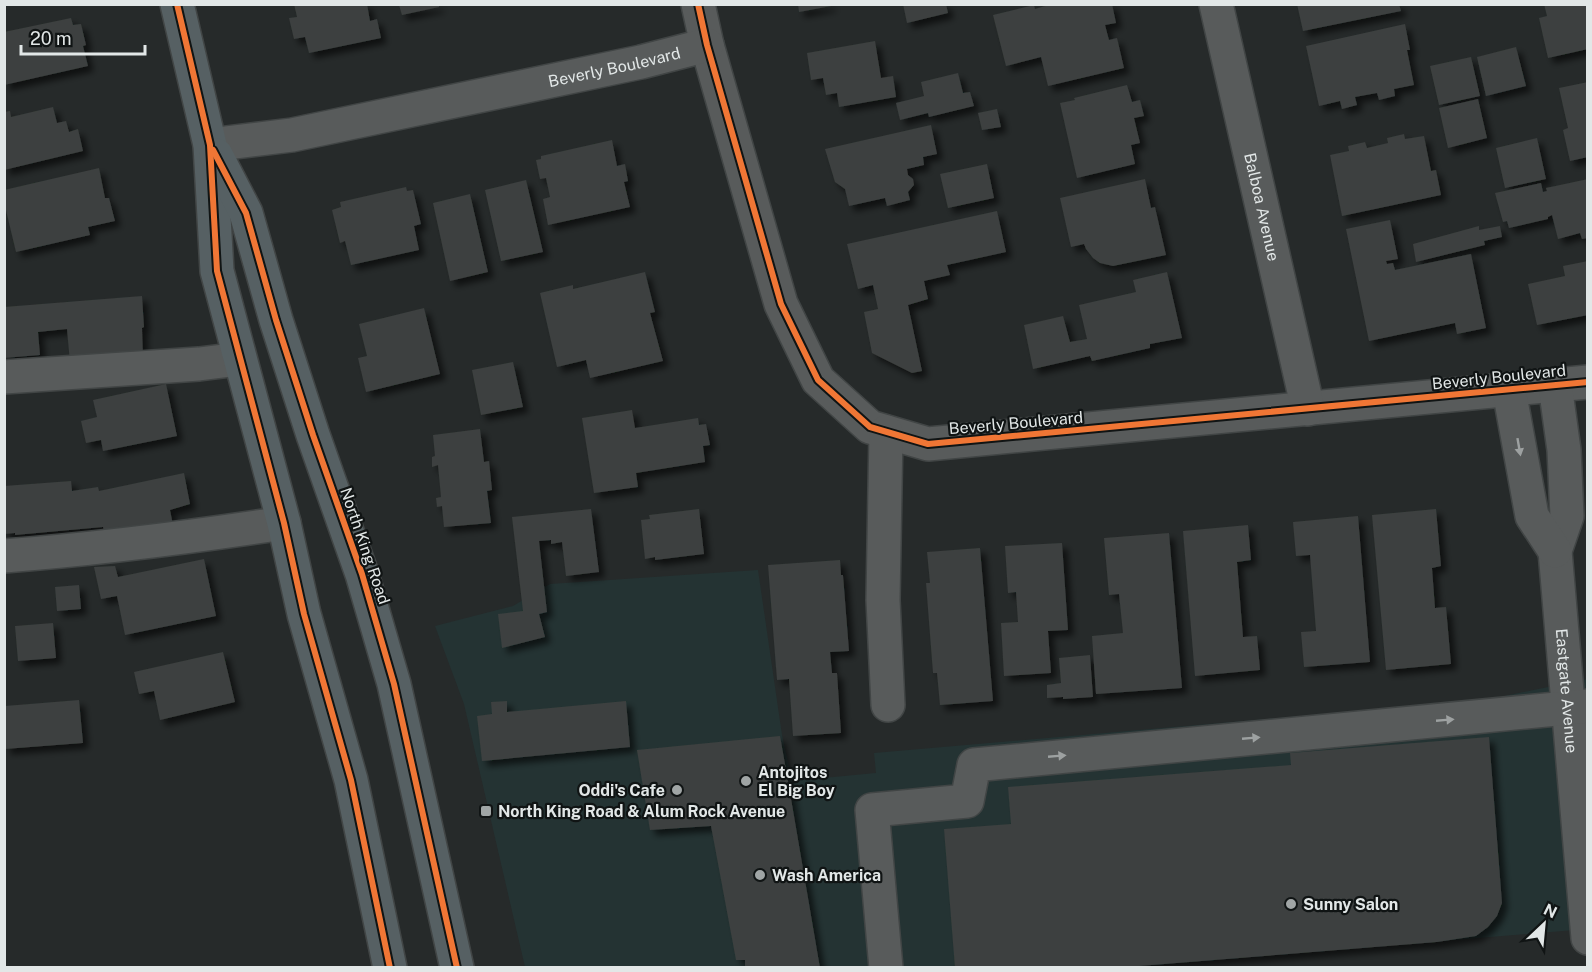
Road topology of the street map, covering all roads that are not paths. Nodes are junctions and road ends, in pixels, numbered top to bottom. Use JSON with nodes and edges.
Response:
{"nodes":[{"id":1,"x":177,"y":4,"type":"edge"},
{"id":2,"x":698,"y":4,"type":"edge"},
{"id":3,"x":1216,"y":4,"type":"edge"},
{"id":4,"x":707,"y":45,"type":"junction"},
{"id":5,"x":210,"y":145,"type":"junction"},
{"id":6,"x":239,"y":359,"type":"junction"},
{"id":7,"x":4,"y":377,"type":"edge"},
{"id":8,"x":1587,"y":382,"type":"edge"},
{"id":9,"x":1555,"y":385,"type":"junction"},
{"id":10,"x":1509,"y":390,"type":"junction"},
{"id":11,"x":1308,"y":409,"type":"junction"},
{"id":12,"x":886,"y":432,"type":"junction"},
{"id":13,"x":284,"y":523,"type":"junction"},
{"id":14,"x":1555,"y":551,"type":"junction"},
{"id":15,"x":4,"y":555,"type":"edge"},
{"id":16,"x":888,"y":705,"type":"dead end"},
{"id":17,"x":1578,"y":707,"type":"edge"},
{"id":18,"x":1587,"y":938,"type":"edge"},
{"id":19,"x":390,"y":968,"type":"edge"},
{"id":20,"x":457,"y":968,"type":"edge"},
{"id":21,"x":886,"y":968,"type":"edge"}],
"edges":[{"from":1,"to":5,"type":"main road","name":"North King Road"},
{"from":2,"to":4,"type":"street"},
{"from":3,"to":11,"type":"street","name":"Balboa Avenue"},
{"from":4,"to":5,"type":"street","name":"Beverly Boulevard"},
{"from":4,"to":12,"type":"street","name":"Beverly Boulevard"},
{"from":5,"to":6,"type":"main road","name":"North King Road"},
{"from":5,"to":20,"type":"main road","name":"North King Road"},
{"from":6,"to":7,"type":"street"},
{"from":6,"to":13,"type":"main road","name":"North King Road"},
{"from":8,"to":9,"type":"street","name":"Beverly Boulevard"},
{"from":9,"to":10,"type":"street","name":"Beverly Boulevard"},
{"from":9,"to":14,"type":"street","name":"Eastgate Avenue"},
{"from":10,"to":11,"type":"street","name":"Beverly Boulevard"},
{"from":10,"to":14,"type":"street","name":"Eastgate Avenue","one_way":true},
{"from":11,"to":12,"type":"street","name":"Beverly Boulevard"},
{"from":12,"to":16,"type":"street"},
{"from":13,"to":15,"type":"street"},
{"from":13,"to":19,"type":"main road","name":"North King Road"},
{"from":14,"to":17,"type":"street","name":"Eastgate Avenue"},
{"from":17,"to":18,"type":"street","name":"Eastgate Avenue"},
{"from":21,"to":17,"type":"street","one_way":true}]}
